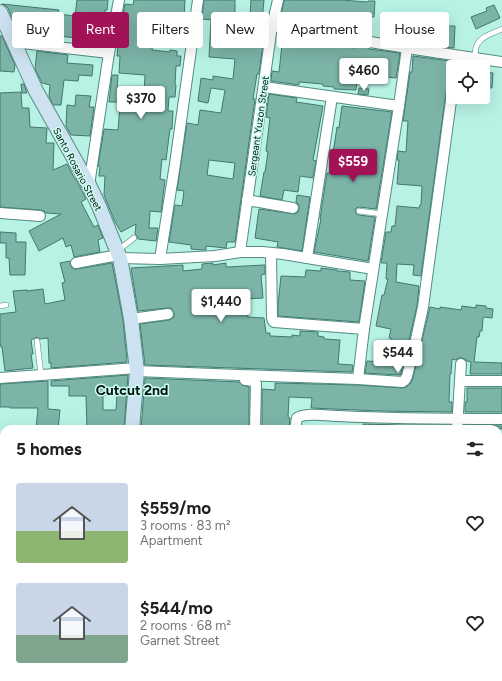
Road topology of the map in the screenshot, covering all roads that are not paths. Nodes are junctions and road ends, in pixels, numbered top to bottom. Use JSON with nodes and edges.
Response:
{"nodes":[{"id":1,"x":119,"y":0,"type":"edge"},
{"id":2,"x":198,"y":0,"type":"edge"},
{"id":3,"x":278,"y":0,"type":"edge"},
{"id":4,"x":0,"y":12,"type":"edge"},
{"id":5,"x":272,"y":26,"type":"junction"},
{"id":6,"x":500,"y":30,"type":"edge"},
{"id":7,"x":12,"y":40,"type":"edge"},
{"id":8,"x":380,"y":44,"type":"edge"},
{"id":9,"x":16,"y":48,"type":"edge"},
{"id":10,"x":64,"y":48,"type":"edge"},
{"id":11,"x":407,"y":48,"type":"joint"},
{"id":12,"x":109,"y":53,"type":"junction"},
{"id":13,"x":457,"y":56,"type":"junction"},
{"id":14,"x":475,"y":58,"type":"junction"},
{"id":15,"x":457,"y":60,"type":"edge"},
{"id":16,"x":502,"y":62,"type":"edge"},
{"id":17,"x":264,"y":87,"type":"junction"},
{"id":18,"x":332,"y":97,"type":"junction"},
{"id":19,"x":451,"y":104,"type":"edge"},
{"id":20,"x":399,"y":106,"type":"junction"},
{"id":21,"x":89,"y":185,"type":"junction"},
{"id":22,"x":247,"y":200,"type":"junction"},
{"id":23,"x":293,"y":208,"type":"dead end"},
{"id":24,"x":359,"y":211,"type":"dead end"},
{"id":25,"x":0,"y":213,"type":"edge"},
{"id":26,"x":382,"y":214,"type":"junction"},
{"id":27,"x":40,"y":216,"type":"dead end"},
{"id":28,"x":134,"y":238,"type":"dead end"},
{"id":29,"x":240,"y":252,"type":"junction"},
{"id":30,"x":271,"y":253,"type":"junction"},
{"id":31,"x":118,"y":255,"type":"junction"},
{"id":32,"x":160,"y":258,"type":"junction"},
{"id":33,"x":307,"y":258,"type":"junction"},
{"id":34,"x":76,"y":263,"type":"dead end"},
{"id":35,"x":373,"y":269,"type":"junction"},
{"id":36,"x":168,"y":314,"type":"dead end"},
{"id":37,"x":132,"y":319,"type":"junction"},
{"id":38,"x":364,"y":329,"type":"junction"},
{"id":39,"x":36,"y":341,"type":"dead end"},
{"id":40,"x":461,"y":364,"type":"dead end"},
{"id":41,"x":137,"y":369,"type":"junction"},
{"id":42,"x":41,"y":374,"type":"junction"},
{"id":43,"x":238,"y":375,"type":"junction"},
{"id":44,"x":0,"y":378,"type":"edge"},
{"id":45,"x":358,"y":379,"type":"junction"},
{"id":46,"x":460,"y":381,"type":"junction"},
{"id":47,"x":502,"y":381,"type":"edge"},
{"id":48,"x":502,"y":419,"type":"edge"},
{"id":49,"x":458,"y":424,"type":"edge"},
{"id":50,"x":132,"y":425,"type":"edge"},
{"id":51,"x":255,"y":425,"type":"edge"},
{"id":52,"x":296,"y":425,"type":"edge"}],
"edges":[{"from":1,"to":12,"type":"street"},
{"from":2,"to":32,"type":"street"},
{"from":3,"to":5,"type":"street","name":"Sergeant Yuzon Street"},
{"from":4,"to":7,"type":"street","name":"Santo Rosario Street"},
{"from":5,"to":8,"type":"street"},
{"from":5,"to":17,"type":"street","name":"Sergeant Yuzon Street"},
{"from":6,"to":14,"type":"lane"},
{"from":9,"to":21,"type":"street","name":"Santo Rosario Street"},
{"from":10,"to":12,"type":"street"},
{"from":11,"to":13,"type":"street"},
{"from":11,"to":20,"type":"street"},
{"from":12,"to":21,"type":"street"},
{"from":13,"to":14,"type":"street"},
{"from":13,"to":15,"type":"street"},
{"from":14,"to":16,"type":"street"},
{"from":17,"to":18,"type":"street"},
{"from":17,"to":22,"type":"street","name":"Sergeant Yuzon Street"},
{"from":18,"to":20,"type":"street"},
{"from":18,"to":33,"type":"street"},
{"from":19,"to":45,"type":"street"},
{"from":20,"to":26,"type":"street"},
{"from":21,"to":31,"type":"street","name":"Santo Rosario Street"},
{"from":22,"to":23,"type":"street"},
{"from":22,"to":29,"type":"street","name":"Sergeant Yuzon Street"},
{"from":24,"to":26,"type":"lane"},
{"from":25,"to":27,"type":"street"},
{"from":26,"to":35,"type":"street"},
{"from":28,"to":31,"type":"lane"},
{"from":29,"to":30,"type":"street"},
{"from":29,"to":32,"type":"street"},
{"from":30,"to":33,"type":"street"},
{"from":30,"to":38,"type":"street"},
{"from":31,"to":32,"type":"street"},
{"from":31,"to":34,"type":"street"},
{"from":31,"to":37,"type":"street","name":"Santo Rosario Street"},
{"from":33,"to":35,"type":"street"},
{"from":35,"to":38,"type":"street"},
{"from":36,"to":37,"type":"street"},
{"from":37,"to":41,"type":"street","name":"Santo Rosario Street"},
{"from":38,"to":45,"type":"street"},
{"from":39,"to":42,"type":"lane"},
{"from":40,"to":46,"type":"street"},
{"from":41,"to":42,"type":"street"},
{"from":41,"to":43,"type":"street"},
{"from":41,"to":50,"type":"street","name":"Santo Rosario Street"},
{"from":42,"to":44,"type":"street"},
{"from":43,"to":45,"type":"street"},
{"from":43,"to":51,"type":"street"},
{"from":46,"to":47,"type":"street"},
{"from":46,"to":49,"type":"street"},
{"from":48,"to":49,"type":"street"},
{"from":49,"to":52,"type":"street"}]}
